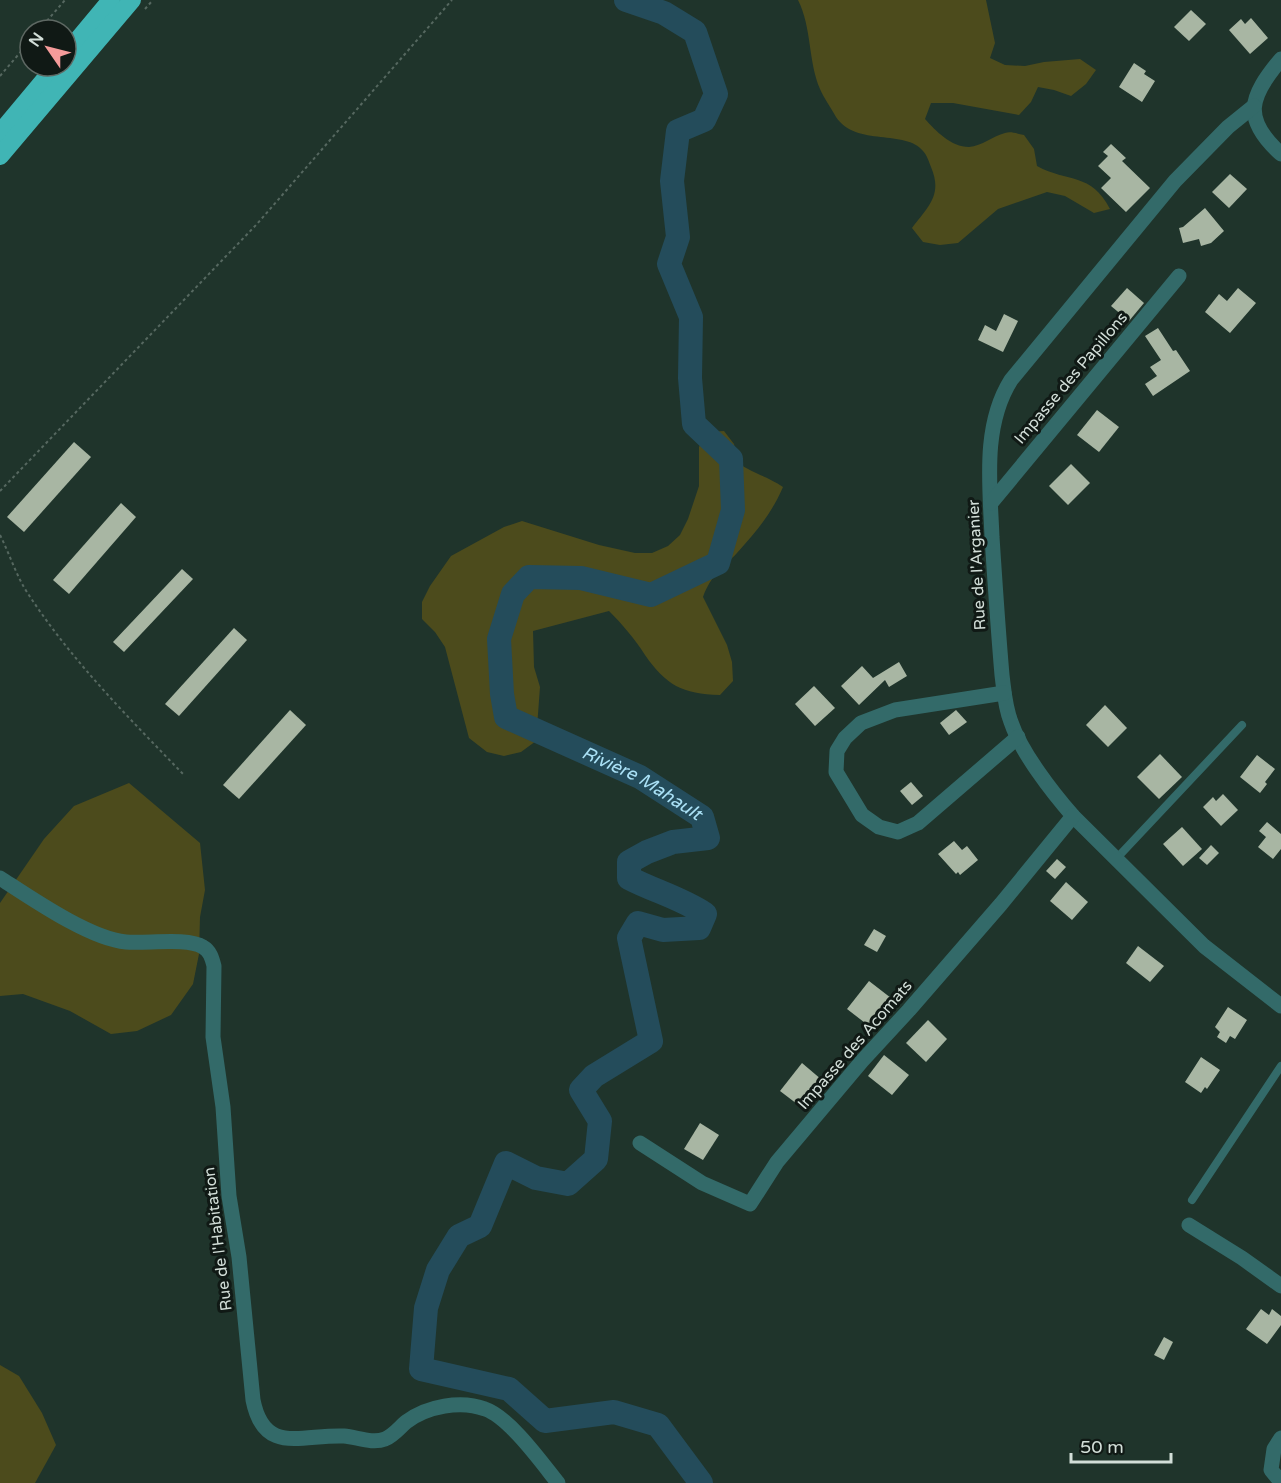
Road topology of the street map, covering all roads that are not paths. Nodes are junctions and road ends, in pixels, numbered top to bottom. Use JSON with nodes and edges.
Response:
{"nodes":[{"id":1,"x":111,"y":0,"type":"edge"},
{"id":2,"x":132,"y":0,"type":"edge"},
{"id":3,"x":78,"y":40,"type":"edge"},
{"id":4,"x":1281,"y":59,"type":"edge"},
{"id":5,"x":46,"y":78,"type":"edge"},
{"id":6,"x":1254,"y":106,"type":"junction"},
{"id":7,"x":0,"y":133,"type":"edge"},
{"id":8,"x":1281,"y":154,"type":"edge"},
{"id":9,"x":0,"y":156,"type":"edge"},
{"id":10,"x":1179,"y":276,"type":"dead end"},
{"id":11,"x":991,"y":503,"type":"junction"},
{"id":12,"x":1004,"y":693,"type":"junction"},
{"id":13,"x":1242,"y":725,"type":"dead end"},
{"id":14,"x":1018,"y":737,"type":"junction"},
{"id":15,"x":1073,"y":816,"type":"junction"},
{"id":16,"x":1116,"y":859,"type":"junction"},
{"id":17,"x":0,"y":878,"type":"edge"},
{"id":18,"x":1281,"y":1006,"type":"edge"},
{"id":19,"x":1281,"y":1066,"type":"edge"},
{"id":20,"x":640,"y":1143,"type":"dead end"},
{"id":21,"x":1192,"y":1200,"type":"dead end"},
{"id":22,"x":1189,"y":1225,"type":"dead end"},
{"id":23,"x":1281,"y":1286,"type":"edge"},
{"id":24,"x":1281,"y":1438,"type":"edge"},
{"id":25,"x":1281,"y":1482,"type":"edge"},
{"id":26,"x":558,"y":1483,"type":"edge"}],
"edges":[{"from":1,"to":3,"type":"highway"},
{"from":2,"to":9,"type":"highway"},
{"from":4,"to":6,"type":"street"},
{"from":5,"to":7,"type":"highway"},
{"from":6,"to":8,"type":"street"},
{"from":6,"to":11,"type":"street","name":"Rue de l'Arganier"},
{"from":10,"to":11,"type":"street","name":"Impasse des Papillons"},
{"from":11,"to":12,"type":"street","name":"Rue de l'Arganier"},
{"from":12,"to":14,"type":"street","name":"Rue de l'Arganier"},
{"from":12,"to":14,"type":"street"},
{"from":13,"to":16,"type":"lane"},
{"from":14,"to":15,"type":"street","name":"Rue de l'Arganier"},
{"from":15,"to":16,"type":"street","name":"Rue de l'Arganier"},
{"from":15,"to":20,"type":"street","name":"Impasse des Acomats"},
{"from":16,"to":18,"type":"street","name":"Rue de l'Arganier"},
{"from":17,"to":26,"type":"street","name":"Rue de l'Habitation"},
{"from":19,"to":21,"type":"lane"},
{"from":22,"to":23,"type":"street"},
{"from":24,"to":25,"type":"street"}]}
